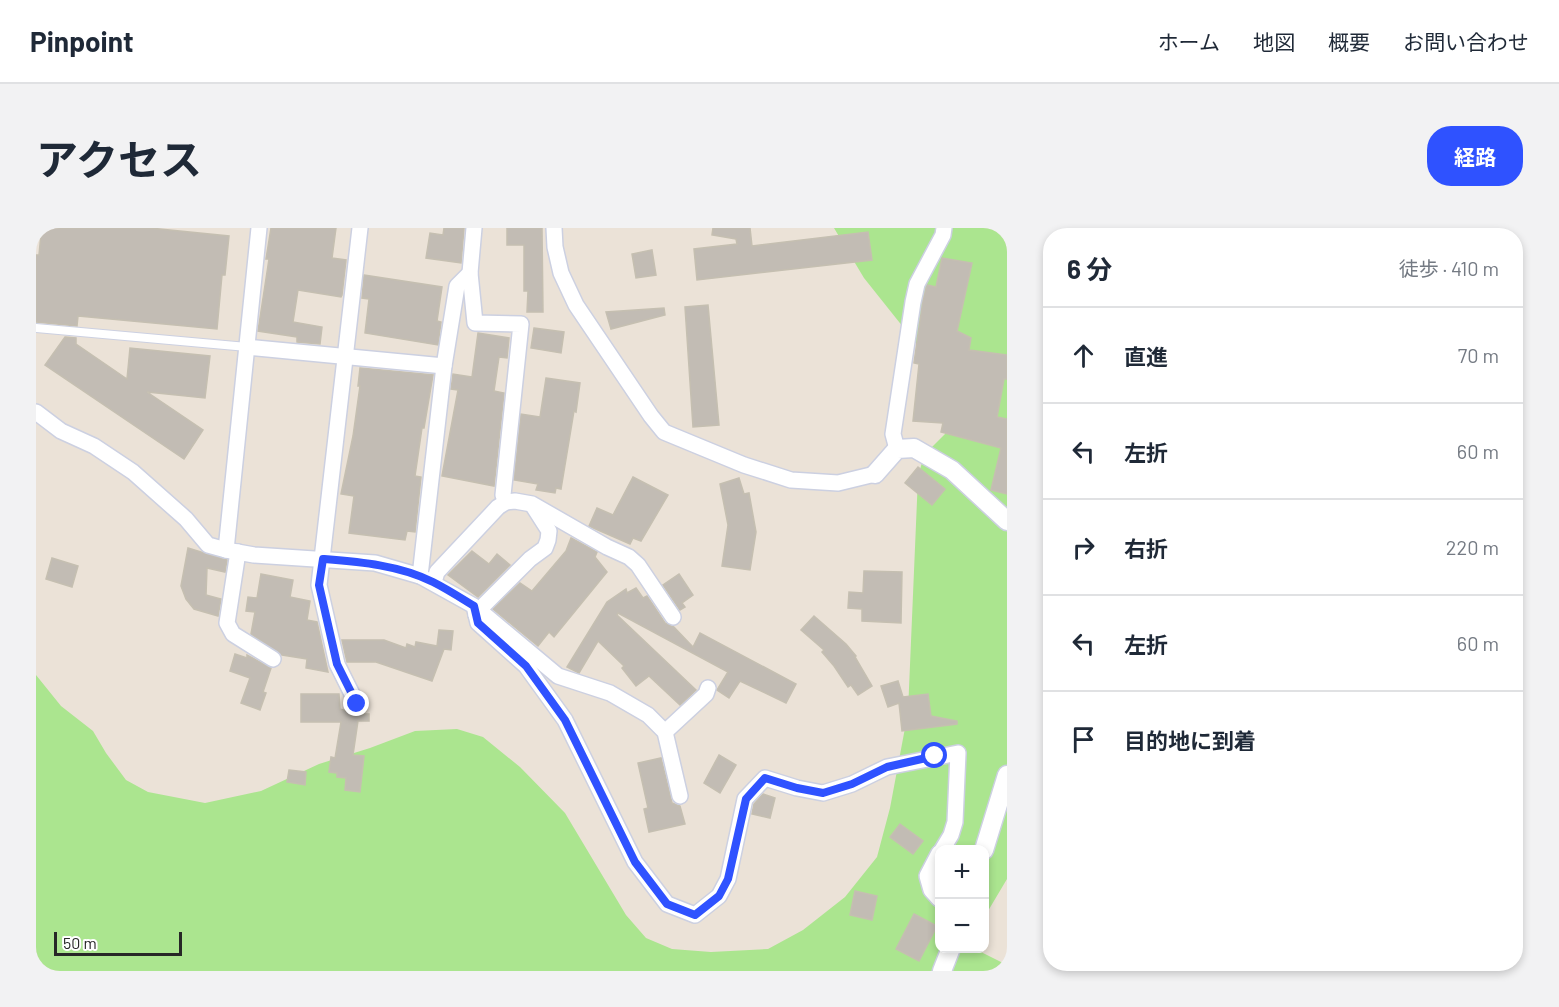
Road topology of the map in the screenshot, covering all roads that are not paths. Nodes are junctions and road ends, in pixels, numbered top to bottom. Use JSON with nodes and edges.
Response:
{"nodes":[{"id":1,"x":259,"y":228,"type":"edge"},
{"id":2,"x":360,"y":228,"type":"edge"},
{"id":3,"x":474,"y":228,"type":"edge"},
{"id":4,"x":554,"y":228,"type":"edge"},
{"id":5,"x":944,"y":228,"type":"edge"},
{"id":6,"x":470,"y":273,"type":"junction"},
{"id":7,"x":36,"y":328,"type":"edge"},
{"id":8,"x":247,"y":348,"type":"junction"},
{"id":9,"x":346,"y":357,"type":"junction"},
{"id":10,"x":444,"y":366,"type":"junction"},
{"id":11,"x":36,"y":412,"type":"edge"},
{"id":12,"x":897,"y":448,"type":"junction"},
{"id":13,"x":875,"y":474,"type":"joint"},
{"id":14,"x":506,"y":502,"type":"junction"},
{"id":15,"x":532,"y":504,"type":"junction"},
{"id":16,"x":1007,"y":521,"type":"edge"},
{"id":17,"x":232,"y":551,"type":"junction"},
{"id":18,"x":323,"y":559,"type":"junction"},
{"id":19,"x":427,"y":579,"type":"junction"},
{"id":20,"x":478,"y":612,"type":"junction"},
{"id":21,"x":673,"y":617,"type":"dead end"},
{"id":22,"x":273,"y":659,"type":"dead end"},
{"id":23,"x":708,"y":688,"type":"dead end"},
{"id":24,"x":357,"y":704,"type":"dead end"},
{"id":25,"x":665,"y":732,"type":"junction"},
{"id":26,"x":1007,"y":775,"type":"edge"},
{"id":27,"x":680,"y":796,"type":"dead end"},
{"id":28,"x":945,"y":845,"type":"edge"},
{"id":29,"x":985,"y":845,"type":"edge"},
{"id":30,"x":935,"y":861,"type":"edge"},
{"id":31,"x":935,"y":894,"type":"edge"},
{"id":32,"x":949,"y":953,"type":"edge"},
{"id":33,"x":942,"y":971,"type":"edge"}],
"edges":[{"from":1,"to":8,"type":"street"},
{"from":2,"to":9,"type":"street"},
{"from":3,"to":6,"type":"street"},
{"from":4,"to":13,"type":"street"},
{"from":5,"to":12,"type":"street"},
{"from":6,"to":10,"type":"street"},
{"from":6,"to":14,"type":"street"},
{"from":7,"to":8,"type":"lane"},
{"from":8,"to":9,"type":"street"},
{"from":8,"to":17,"type":"street"},
{"from":9,"to":10,"type":"street"},
{"from":9,"to":18,"type":"street"},
{"from":10,"to":19,"type":"street"},
{"from":11,"to":17,"type":"street"},
{"from":12,"to":13,"type":"street"},
{"from":12,"to":16,"type":"street"},
{"from":14,"to":15,"type":"street"},
{"from":14,"to":19,"type":"street"},
{"from":15,"to":20,"type":"street"},
{"from":15,"to":21,"type":"street"},
{"from":17,"to":18,"type":"street"},
{"from":17,"to":22,"type":"street"},
{"from":18,"to":19,"type":"street"},
{"from":18,"to":24,"type":"street"},
{"from":19,"to":20,"type":"street"},
{"from":20,"to":25,"type":"street"},
{"from":20,"to":28,"type":"street"},
{"from":23,"to":25,"type":"street"},
{"from":25,"to":27,"type":"street"},
{"from":26,"to":29,"type":"street"},
{"from":30,"to":31,"type":"street"},
{"from":32,"to":33,"type":"street"}]}
